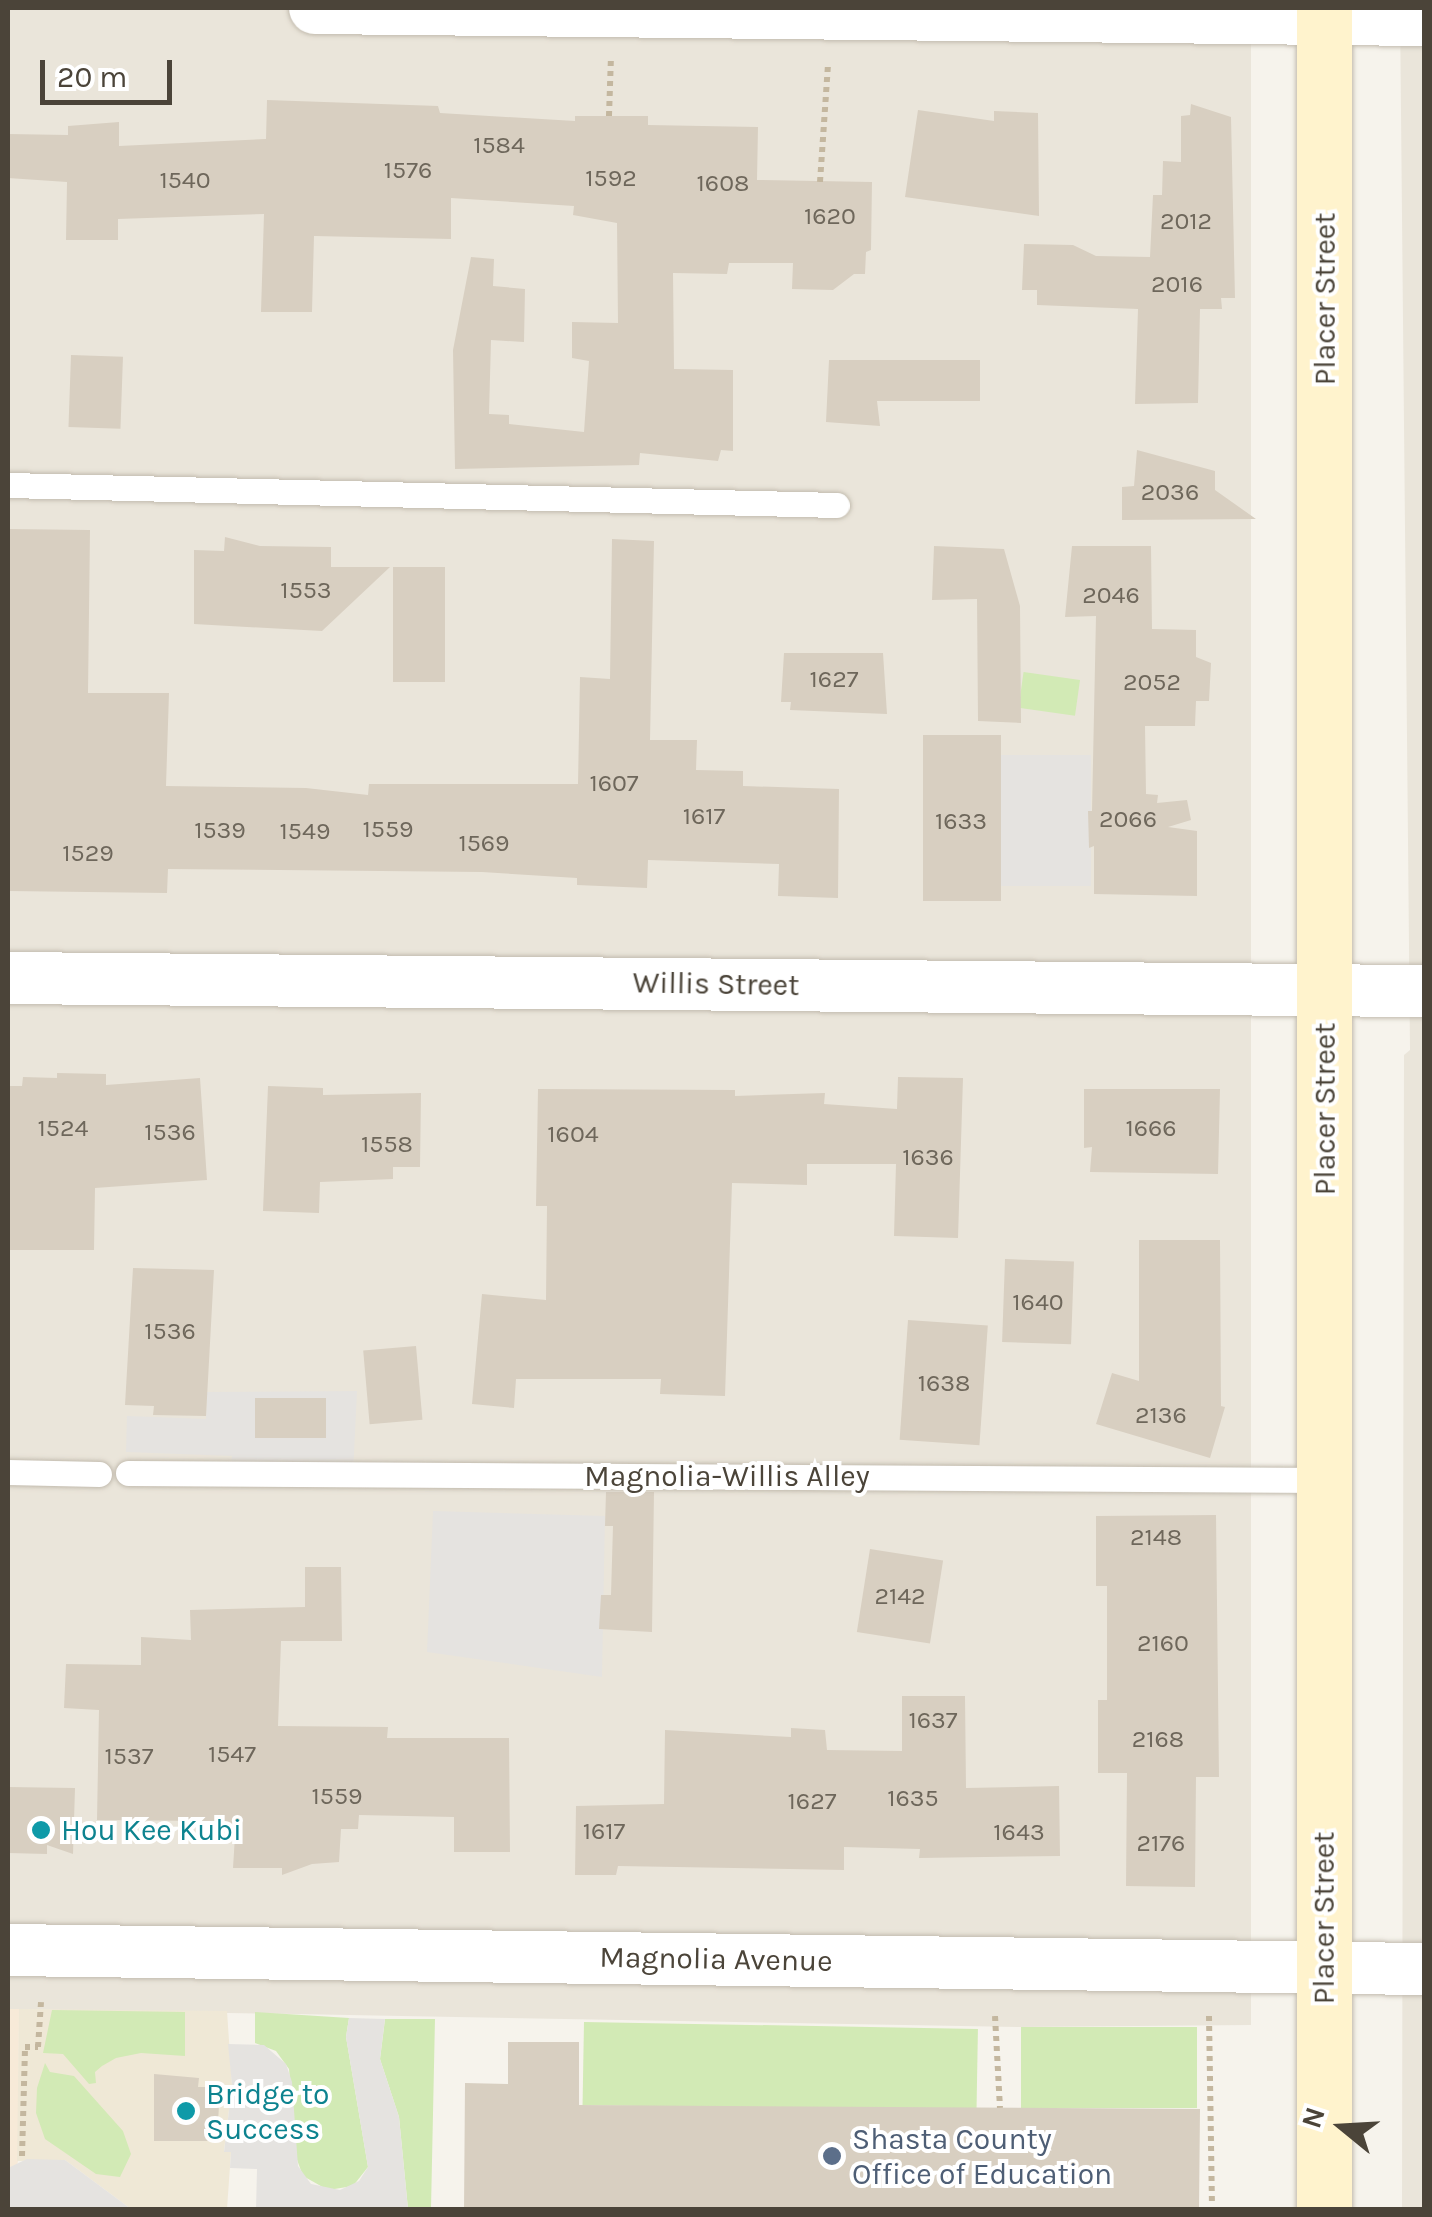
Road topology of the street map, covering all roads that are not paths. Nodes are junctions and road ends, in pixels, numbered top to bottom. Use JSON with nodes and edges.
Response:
{"nodes":[{"id":1,"x":315,"y":8,"type":"edge"},
{"id":2,"x":1324,"y":14,"type":"edge"},
{"id":3,"x":1424,"y":20,"type":"edge"},
{"id":4,"x":8,"y":485,"type":"edge"},
{"id":5,"x":837,"y":505,"type":"dead end"},
{"id":6,"x":8,"y":978,"type":"edge"},
{"id":7,"x":1325,"y":990,"type":"junction"},
{"id":8,"x":1424,"y":991,"type":"edge"},
{"id":9,"x":8,"y":1472,"type":"edge"},
{"id":10,"x":128,"y":1473,"type":"dead end"},
{"id":11,"x":99,"y":1474,"type":"dead end"},
{"id":12,"x":1326,"y":1480,"type":"junction"},
{"id":13,"x":8,"y":1950,"type":"edge"},
{"id":14,"x":1324,"y":1967,"type":"junction"},
{"id":15,"x":1424,"y":1969,"type":"edge"},
{"id":16,"x":1324,"y":2210,"type":"edge"}],
"edges":[{"from":1,"to":2,"type":"street"},
{"from":2,"to":3,"type":"street"},
{"from":2,"to":7,"type":"main road","name":"Placer Street"},
{"from":4,"to":5,"type":"lane"},
{"from":6,"to":7,"type":"street","name":"Willis Street"},
{"from":7,"to":8,"type":"street","name":"Willis Street"},
{"from":7,"to":12,"type":"main road","name":"Placer Street"},
{"from":9,"to":11,"type":"lane"},
{"from":10,"to":12,"type":"lane","name":"Magnolia-Willis Alley"},
{"from":12,"to":14,"type":"main road","name":"Placer Street"},
{"from":13,"to":14,"type":"street","name":"Magnolia Avenue"},
{"from":14,"to":15,"type":"street","name":"Magnolia Avenue"},
{"from":14,"to":16,"type":"main road","name":"Placer Street"}]}
